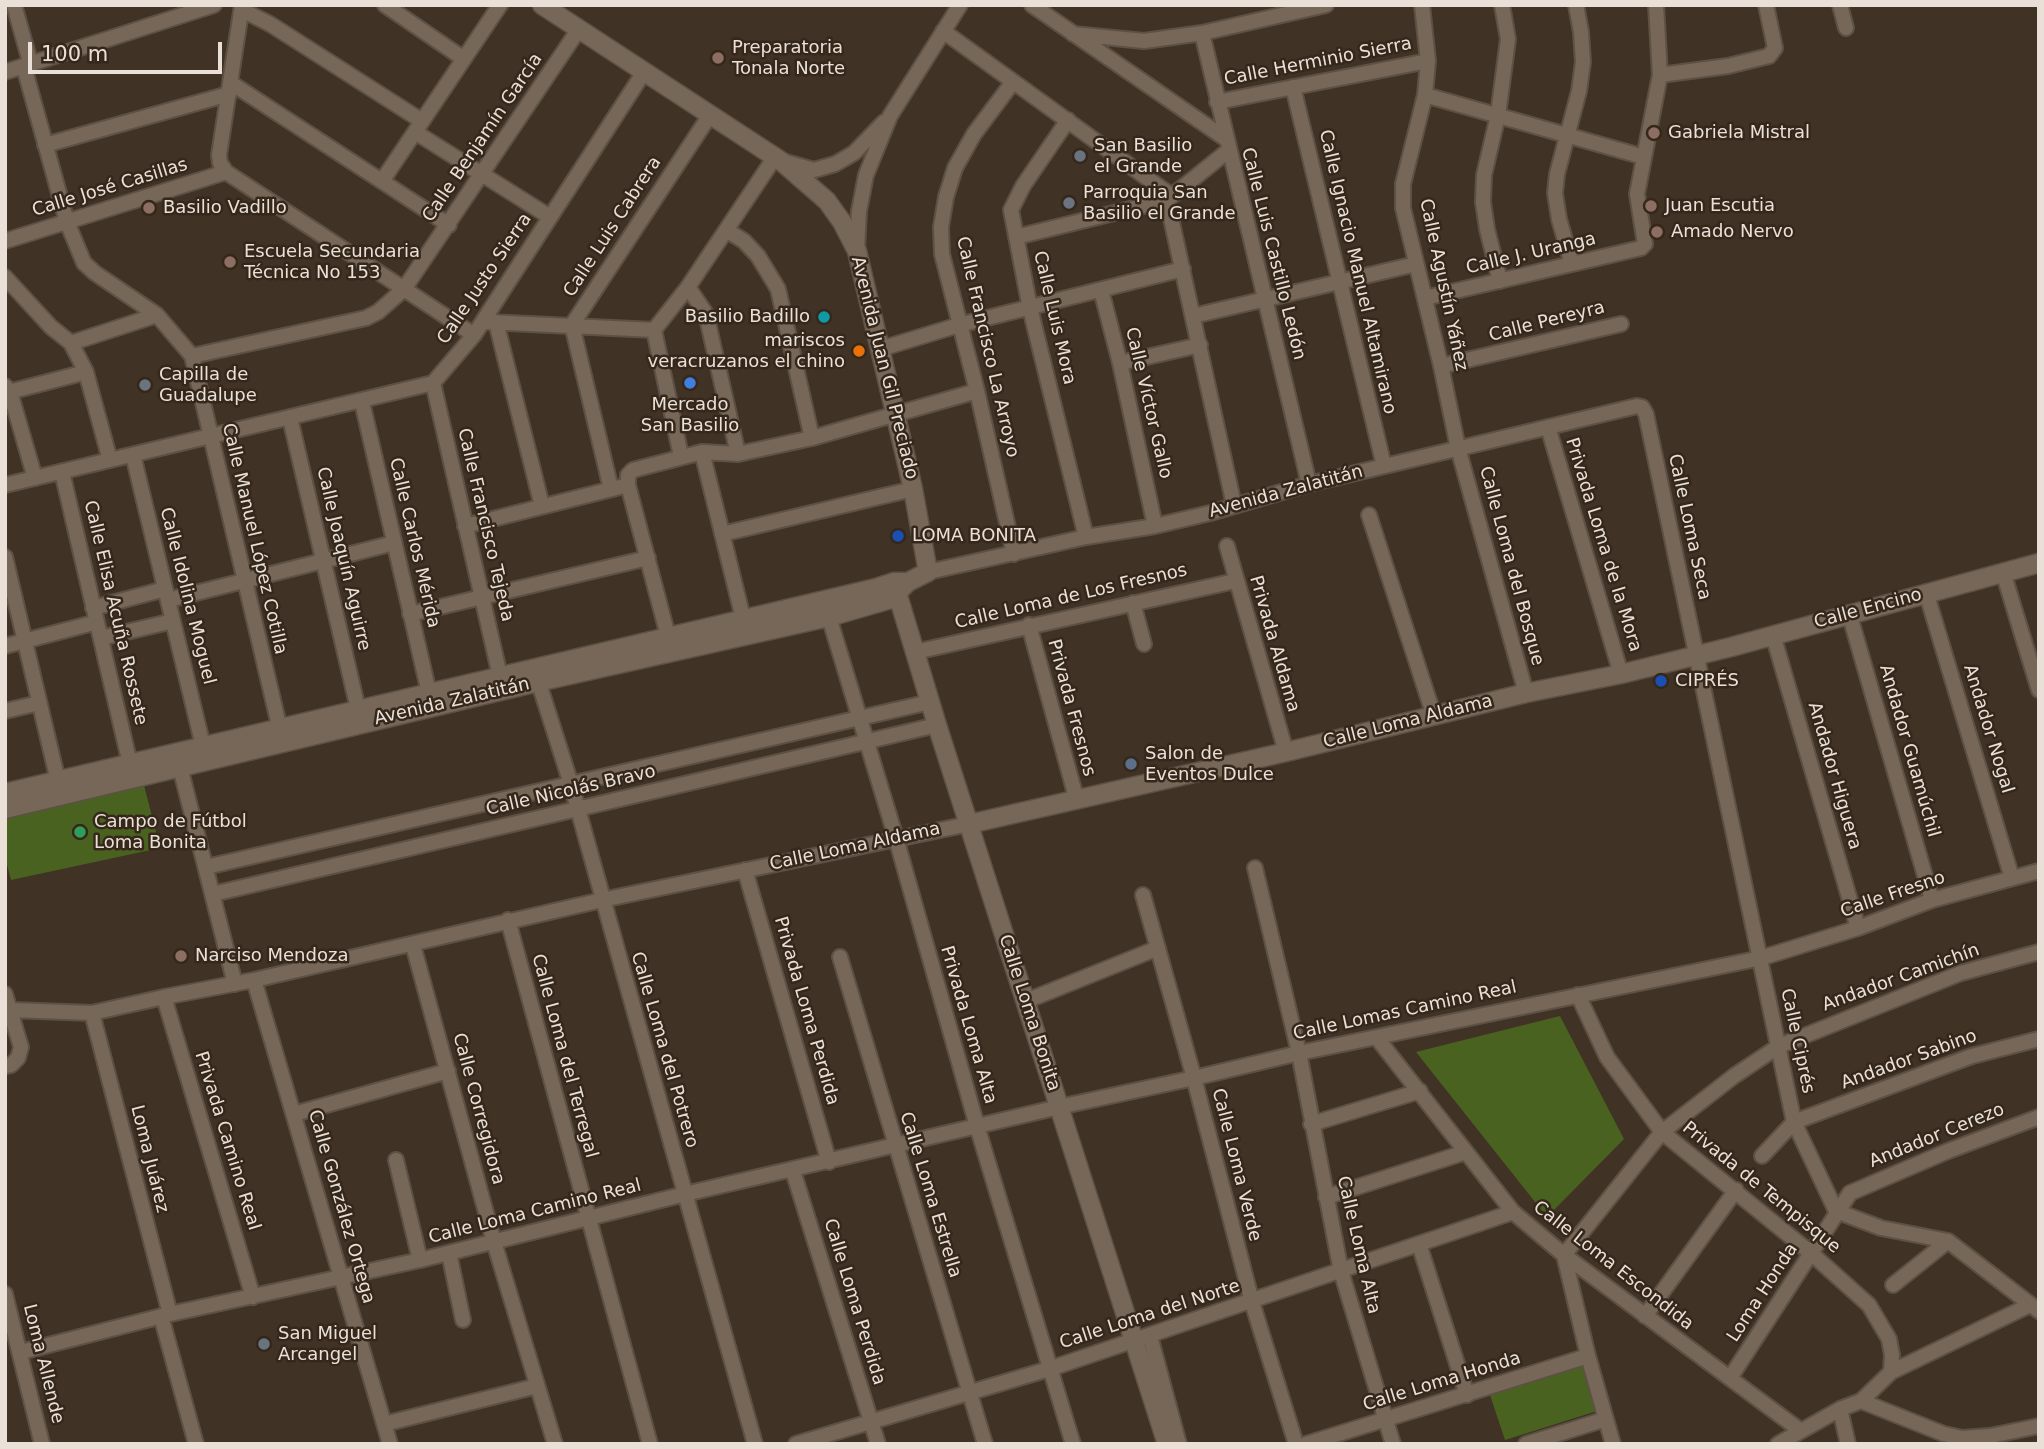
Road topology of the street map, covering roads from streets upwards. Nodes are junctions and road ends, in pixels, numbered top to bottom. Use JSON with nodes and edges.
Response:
{"nodes":[{"id":1,"x":14,"y":5,"type":"edge"},
{"id":2,"x":214,"y":5,"type":"edge"},
{"id":3,"x":385,"y":5,"type":"edge"},
{"id":4,"x":500,"y":5,"type":"edge"},
{"id":5,"x":542,"y":5,"type":"edge"},
{"id":6,"x":960,"y":5,"type":"edge"},
{"id":7,"x":1032,"y":5,"type":"edge"},
{"id":8,"x":1326,"y":5,"type":"edge"},
{"id":9,"x":1422,"y":5,"type":"edge"},
{"id":10,"x":1502,"y":5,"type":"edge"},
{"id":11,"x":1576,"y":5,"type":"edge"},
{"id":12,"x":1656,"y":5,"type":"edge"},
{"id":13,"x":1766,"y":5,"type":"edge"},
{"id":14,"x":1840,"y":5,"type":"edge"},
{"id":15,"x":242,"y":7,"type":"edge"},
{"id":16,"x":1271,"y":11,"type":"edge"},
{"id":17,"x":1846,"y":28,"type":"dead end"},
{"id":18,"x":579,"y":29,"type":"junction"},
{"id":19,"x":943,"y":31,"type":"junction"},
{"id":20,"x":1202,"y":33,"type":"junction"},
{"id":21,"x":1073,"y":34,"type":"junction"},
{"id":22,"x":464,"y":59,"type":"junction"},
{"id":23,"x":1428,"y":61,"type":"junction"},
{"id":24,"x":27,"y":66,"type":"junction"},
{"id":25,"x":5,"y":72,"type":"edge"},
{"id":26,"x":644,"y":72,"type":"junction"},
{"id":27,"x":1660,"y":75,"type":"junction"},
{"id":28,"x":1013,"y":82,"type":"junction"},
{"id":29,"x":1293,"y":87,"type":"junction"},
{"id":30,"x":230,"y":88,"type":"junction"},
{"id":31,"x":1425,"y":95,"type":"junction"},
{"id":32,"x":1217,"y":102,"type":"junction"},
{"id":33,"x":710,"y":115,"type":"junction"},
{"id":34,"x":1498,"y":115,"type":"junction"},
{"id":35,"x":890,"y":116,"type":"junction"},
{"id":36,"x":1068,"y":120,"type":"junction"},
{"id":37,"x":418,"y":127,"type":"junction"},
{"id":38,"x":1569,"y":136,"type":"junction"},
{"id":39,"x":1227,"y":144,"type":"junction"},
{"id":40,"x":45,"y":145,"type":"junction"},
{"id":41,"x":1644,"y":157,"type":"junction"},
{"id":42,"x":778,"y":159,"type":"junction"},
{"id":43,"x":223,"y":168,"type":"junction"},
{"id":44,"x":483,"y":174,"type":"junction"},
{"id":45,"x":382,"y":181,"type":"junction"},
{"id":46,"x":1170,"y":198,"type":"junction"},
{"id":47,"x":550,"y":217,"type":"junction"},
{"id":48,"x":67,"y":222,"type":"junction"},
{"id":49,"x":449,"y":225,"type":"junction"},
{"id":50,"x":726,"y":230,"type":"junction"},
{"id":51,"x":1016,"y":237,"type":"junction"},
{"id":52,"x":5,"y":241,"type":"edge"},
{"id":53,"x":857,"y":251,"type":"junction"},
{"id":54,"x":1416,"y":264,"type":"junction"},
{"id":55,"x":1572,"y":264,"type":"junction"},
{"id":56,"x":1183,"y":269,"type":"junction"},
{"id":57,"x":5,"y":277,"type":"edge"},
{"id":58,"x":1500,"y":281,"type":"junction"},
{"id":59,"x":1339,"y":282,"type":"junction"},
{"id":60,"x":688,"y":287,"type":"junction"},
{"id":61,"x":404,"y":289,"type":"junction"},
{"id":62,"x":1101,"y":290,"type":"junction"},
{"id":63,"x":1425,"y":298,"type":"junction"},
{"id":64,"x":1265,"y":299,"type":"junction"},
{"id":65,"x":1030,"y":307,"type":"junction"},
{"id":66,"x":157,"y":315,"type":"junction"},
{"id":67,"x":1193,"y":316,"type":"junction"},
{"id":68,"x":489,"y":322,"type":"junction"},
{"id":69,"x":1620,"y":324,"type":"dead end"},
{"id":70,"x":572,"y":325,"type":"junction"},
{"id":71,"x":959,"y":325,"type":"junction"},
{"id":72,"x":654,"y":330,"type":"junction"},
{"id":73,"x":474,"y":335,"type":"junction"},
{"id":74,"x":71,"y":343,"type":"junction"},
{"id":75,"x":1200,"y":345,"type":"junction"},
{"id":76,"x":880,"y":349,"type":"junction"},
{"id":77,"x":192,"y":356,"type":"junction"},
{"id":78,"x":1120,"y":363,"type":"junction"},
{"id":79,"x":1441,"y":366,"type":"junction"},
{"id":80,"x":86,"y":372,"type":"junction"},
{"id":81,"x":433,"y":383,"type":"junction"},
{"id":82,"x":7,"y":390,"type":"edge"},
{"id":83,"x":978,"y":391,"type":"junction"},
{"id":84,"x":362,"y":402,"type":"junction"},
{"id":85,"x":1642,"y":407,"type":"joint"},
{"id":86,"x":894,"y":414,"type":"junction"},
{"id":87,"x":290,"y":418,"type":"junction"},
{"id":88,"x":1548,"y":427,"type":"junction"},
{"id":89,"x":211,"y":437,"type":"junction"},
{"id":90,"x":812,"y":438,"type":"junction"},
{"id":91,"x":1458,"y":448,"type":"junction"},
{"id":92,"x":702,"y":452,"type":"junction"},
{"id":93,"x":738,"y":454,"type":"junction"},
{"id":94,"x":133,"y":455,"type":"junction"},
{"id":95,"x":681,"y":456,"type":"junction"},
{"id":96,"x":110,"y":460,"type":"junction"},
{"id":97,"x":1384,"y":466,"type":"junction"},
{"id":98,"x":62,"y":472,"type":"junction"},
{"id":99,"x":35,"y":478,"type":"junction"},
{"id":100,"x":628,"y":480,"type":"junction"},
{"id":101,"x":1309,"y":484,"type":"junction"},
{"id":102,"x":5,"y":485,"type":"edge"},
{"id":103,"x":611,"y":489,"type":"junction"},
{"id":104,"x":913,"y":489,"type":"junction"},
{"id":105,"x":1234,"y":505,"type":"junction"},
{"id":106,"x":542,"y":506,"type":"junction"},
{"id":107,"x":1369,"y":515,"type":"dead end"},
{"id":108,"x":465,"y":526,"type":"junction"},
{"id":109,"x":1155,"y":526,"type":"junction"},
{"id":110,"x":722,"y":534,"type":"junction"},
{"id":111,"x":1086,"y":537,"type":"junction"},
{"id":112,"x":394,"y":543,"type":"junction"},
{"id":113,"x":1227,"y":546,"type":"dead end"},
{"id":114,"x":1014,"y":554,"type":"junction"},
{"id":115,"x":648,"y":558,"type":"junction"},
{"id":116,"x":324,"y":561,"type":"junction"},
{"id":117,"x":6,"y":563,"type":"edge"},
{"id":118,"x":2039,"y":563,"type":"edge"},
{"id":119,"x":928,"y":572,"type":"junction"},
{"id":120,"x":2003,"y":572,"type":"junction"},
{"id":121,"x":1235,"y":580,"type":"junction"},
{"id":122,"x":244,"y":581,"type":"junction"},
{"id":123,"x":900,"y":586,"type":"junction"},
{"id":124,"x":1926,"y":593,"type":"junction"},
{"id":125,"x":167,"y":594,"type":"junction"},
{"id":126,"x":482,"y":597,"type":"junction"},
{"id":127,"x":1133,"y":603,"type":"junction"},
{"id":128,"x":1849,"y":613,"type":"junction"},
{"id":129,"x":410,"y":614,"type":"junction"},
{"id":130,"x":95,"y":615,"type":"junction"},
{"id":131,"x":829,"y":617,"type":"junction"},
{"id":132,"x":743,"y":618,"type":"junction"},
{"id":133,"x":173,"y":621,"type":"junction"},
{"id":134,"x":1029,"y":625,"type":"junction"},
{"id":135,"x":1773,"y":635,"type":"junction"},
{"id":136,"x":668,"y":636,"type":"junction"},
{"id":137,"x":101,"y":638,"type":"junction"},
{"id":138,"x":26,"y":641,"type":"junction"},
{"id":139,"x":1144,"y":644,"type":"dead end"},
{"id":140,"x":5,"y":646,"type":"edge"},
{"id":141,"x":915,"y":652,"type":"junction"},
{"id":142,"x":1697,"y":656,"type":"junction"},
{"id":143,"x":1621,"y":674,"type":"junction"},
{"id":144,"x":536,"y":675,"type":"junction"},
{"id":145,"x":500,"y":676,"type":"junction"},
{"id":146,"x":2039,"y":690,"type":"edge"},
{"id":147,"x":429,"y":693,"type":"junction"},
{"id":148,"x":1526,"y":693,"type":"junction"},
{"id":149,"x":930,"y":702,"type":"junction"},
{"id":150,"x":39,"y":703,"type":"junction"},
{"id":151,"x":358,"y":709,"type":"junction"},
{"id":152,"x":5,"y":711,"type":"edge"},
{"id":153,"x":1434,"y":716,"type":"junction"},
{"id":154,"x":859,"y":719,"type":"junction"},
{"id":155,"x":937,"y":725,"type":"junction"},
{"id":156,"x":281,"y":736,"type":"junction"},
{"id":157,"x":866,"y":742,"type":"junction"},
{"id":158,"x":203,"y":746,"type":"junction"},
{"id":159,"x":1286,"y":752,"type":"junction"},
{"id":160,"x":130,"y":764,"type":"junction"},
{"id":161,"x":180,"y":767,"type":"junction"},
{"id":162,"x":58,"y":781,"type":"junction"},
{"id":163,"x":571,"y":784,"type":"junction"},
{"id":164,"x":5,"y":793,"type":"edge"},
{"id":165,"x":1077,"y":801,"type":"junction"},
{"id":166,"x":5,"y":809,"type":"edge"},
{"id":167,"x":578,"y":809,"type":"junction"},
{"id":168,"x":969,"y":824,"type":"junction"},
{"id":169,"x":895,"y":838,"type":"junction"},
{"id":170,"x":206,"y":867,"type":"junction"},
{"id":171,"x":1255,"y":868,"type":"dead end"},
{"id":172,"x":745,"y":870,"type":"junction"},
{"id":173,"x":2039,"y":871,"type":"edge"},
{"id":174,"x":2012,"y":877,"type":"junction"},
{"id":175,"x":214,"y":894,"type":"junction"},
{"id":176,"x":1143,"y":895,"type":"dead end"},
{"id":177,"x":602,"y":900,"type":"junction"},
{"id":178,"x":1932,"y":900,"type":"junction"},
{"id":179,"x":508,"y":920,"type":"junction"},
{"id":180,"x":1858,"y":928,"type":"junction"},
{"id":181,"x":413,"y":945,"type":"junction"},
{"id":182,"x":1158,"y":948,"type":"junction"},
{"id":183,"x":2039,"y":953,"type":"edge"},
{"id":184,"x":840,"y":957,"type":"dead end"},
{"id":185,"x":1761,"y":958,"type":"junction"},
{"id":186,"x":254,"y":980,"type":"junction"},
{"id":187,"x":235,"y":984,"type":"junction"},
{"id":188,"x":5,"y":994,"type":"edge"},
{"id":189,"x":1578,"y":995,"type":"junction"},
{"id":190,"x":164,"y":997,"type":"junction"},
{"id":191,"x":1026,"y":1001,"type":"junction"},
{"id":192,"x":11,"y":1010,"type":"junction"},
{"id":193,"x":92,"y":1013,"type":"junction"},
{"id":194,"x":1377,"y":1038,"type":"junction"},
{"id":195,"x":2039,"y":1039,"type":"edge"},
{"id":196,"x":1779,"y":1046,"type":"junction"},
{"id":197,"x":1299,"y":1053,"type":"junction"},
{"id":198,"x":5,"y":1066,"type":"edge"},
{"id":199,"x":448,"y":1071,"type":"junction"},
{"id":200,"x":1194,"y":1078,"type":"junction"},
{"id":201,"x":1420,"y":1091,"type":"junction"},
{"id":202,"x":1059,"y":1107,"type":"junction"},
{"id":203,"x":294,"y":1114,"type":"junction"},
{"id":204,"x":2039,"y":1117,"type":"edge"},
{"id":205,"x":1794,"y":1122,"type":"junction"},
{"id":206,"x":1311,"y":1124,"type":"junction"},
{"id":207,"x":977,"y":1126,"type":"junction"},
{"id":208,"x":1662,"y":1132,"type":"junction"},
{"id":209,"x":895,"y":1147,"type":"junction"},
{"id":210,"x":1466,"y":1152,"type":"junction"},
{"id":211,"x":1762,"y":1156,"type":"dead end"},
{"id":212,"x":396,"y":1160,"type":"dead end"},
{"id":213,"x":829,"y":1162,"type":"junction"},
{"id":214,"x":793,"y":1171,"type":"junction"},
{"id":215,"x":1736,"y":1190,"type":"junction"},
{"id":216,"x":1850,"y":1193,"type":"joint"},
{"id":217,"x":685,"y":1194,"type":"junction"},
{"id":218,"x":1326,"y":1197,"type":"junction"},
{"id":219,"x":1836,"y":1211,"type":"junction"},
{"id":220,"x":1513,"y":1212,"type":"junction"},
{"id":221,"x":587,"y":1219,"type":"junction"},
{"id":222,"x":1948,"y":1241,"type":"junction"},
{"id":223,"x":494,"y":1242,"type":"junction"},
{"id":224,"x":1419,"y":1244,"type":"junction"},
{"id":225,"x":449,"y":1253,"type":"junction"},
{"id":226,"x":1812,"y":1254,"type":"junction"},
{"id":227,"x":1563,"y":1255,"type":"junction"},
{"id":228,"x":420,"y":1260,"type":"junction"},
{"id":229,"x":1341,"y":1271,"type":"junction"},
{"id":230,"x":342,"y":1276,"type":"junction"},
{"id":231,"x":1893,"y":1285,"type":"dead end"},
{"id":232,"x":5,"y":1294,"type":"edge"},
{"id":233,"x":253,"y":1297,"type":"junction"},
{"id":234,"x":1252,"y":1302,"type":"junction"},
{"id":235,"x":2035,"y":1308,"type":"edge"},
{"id":236,"x":165,"y":1315,"type":"junction"},
{"id":237,"x":1645,"y":1315,"type":"junction"},
{"id":238,"x":463,"y":1320,"type":"dead end"},
{"id":239,"x":1142,"y":1338,"type":"junction"},
{"id":240,"x":21,"y":1352,"type":"junction"},
{"id":241,"x":1588,"y":1356,"type":"junction"},
{"id":242,"x":1049,"y":1369,"type":"junction"},
{"id":243,"x":1891,"y":1372,"type":"junction"},
{"id":244,"x":1730,"y":1378,"type":"junction"},
{"id":245,"x":537,"y":1386,"type":"junction"},
{"id":246,"x":969,"y":1394,"type":"junction"},
{"id":247,"x":1467,"y":1395,"type":"junction"},
{"id":248,"x":1861,"y":1401,"type":"junction"},
{"id":249,"x":1840,"y":1409,"type":"junction"},
{"id":250,"x":1606,"y":1419,"type":"junction"},
{"id":251,"x":1385,"y":1420,"type":"junction"},
{"id":252,"x":872,"y":1422,"type":"junction"},
{"id":253,"x":384,"y":1424,"type":"junction"},
{"id":254,"x":2039,"y":1426,"type":"edge"},
{"id":255,"x":1801,"y":1431,"type":"junction"},
{"id":256,"x":42,"y":1444,"type":"edge"},
{"id":257,"x":196,"y":1444,"type":"edge"},
{"id":258,"x":390,"y":1444,"type":"edge"},
{"id":259,"x":555,"y":1444,"type":"edge"},
{"id":260,"x":650,"y":1444,"type":"edge"},
{"id":261,"x":755,"y":1444,"type":"edge"},
{"id":262,"x":796,"y":1444,"type":"edge"},
{"id":263,"x":878,"y":1444,"type":"edge"},
{"id":264,"x":985,"y":1444,"type":"edge"},
{"id":265,"x":1073,"y":1444,"type":"edge"},
{"id":266,"x":1167,"y":1444,"type":"edge"},
{"id":267,"x":1179,"y":1444,"type":"edge"},
{"id":268,"x":1296,"y":1444,"type":"edge"},
{"id":269,"x":1306,"y":1444,"type":"edge"},
{"id":270,"x":1393,"y":1444,"type":"edge"},
{"id":271,"x":1526,"y":1444,"type":"edge"},
{"id":272,"x":1613,"y":1444,"type":"edge"},
{"id":273,"x":1778,"y":1444,"type":"edge"},
{"id":274,"x":1848,"y":1444,"type":"edge"}],
"edges":[{"from":1,"to":24,"type":"street","name":"Calle Manuel López Cotilla"},
{"from":2,"to":24,"type":"street"},
{"from":3,"to":22,"type":"street"},
{"from":4,"to":22,"type":"street"},
{"from":5,"to":18,"type":"street","name":"Avenida Juan Gil Preciado"},
{"from":6,"to":19,"type":"street"},
{"from":7,"to":21,"type":"street"},
{"from":8,"to":16,"type":"street"},
{"from":9,"to":23,"type":"street","name":"Calle Agustín Yáñez"},
{"from":10,"to":34,"type":"street"},
{"from":11,"to":38,"type":"street"},
{"from":12,"to":27,"type":"street"},
{"from":13,"to":27,"type":"street"},
{"from":14,"to":17,"type":"street"},
{"from":15,"to":30,"type":"street"},
{"from":15,"to":37,"type":"street"},
{"from":16,"to":20,"type":"street"},
{"from":18,"to":26,"type":"street","name":"Avenida Juan Gil Preciado"},
{"from":18,"to":44,"type":"street","name":"Calle Benjamín García"},
{"from":19,"to":28,"type":"street"},
{"from":19,"to":35,"type":"street"},
{"from":20,"to":21,"type":"street"},
{"from":20,"to":32,"type":"street","name":"Calle Luis Castillo Ledón"},
{"from":21,"to":39,"type":"street"},
{"from":22,"to":37,"type":"street"},
{"from":23,"to":29,"type":"street","name":"Calle Herminio Sierra"},
{"from":23,"to":31,"type":"street","name":"Calle Agustín Yáñez"},
{"from":24,"to":25,"type":"street"},
{"from":24,"to":40,"type":"street","name":"Calle Manuel López Cotilla"},
{"from":26,"to":33,"type":"street","name":"Avenida Juan Gil Preciado"},
{"from":26,"to":47,"type":"street","name":"Calle Justo Sierra"},
{"from":27,"to":41,"type":"street"},
{"from":28,"to":36,"type":"street"},
{"from":28,"to":71,"type":"street","name":"Calle Francisco La Arroyo"},
{"from":29,"to":32,"type":"street","name":"Calle Herminio Sierra"},
{"from":29,"to":59,"type":"street","name":"Calle Ignacio Manuel Altamirano"},
{"from":30,"to":40,"type":"street"},
{"from":30,"to":43,"type":"street"},
{"from":30,"to":45,"type":"street"},
{"from":31,"to":34,"type":"street"},
{"from":31,"to":54,"type":"street","name":"Calle Agustín Yáñez"},
{"from":32,"to":39,"type":"street","name":"Calle Luis Castillo Ledón"},
{"from":33,"to":42,"type":"street","name":"Avenida Juan Gil Preciado"},
{"from":33,"to":70,"type":"street","name":"Calle Luis Cabrera"},
{"from":34,"to":38,"type":"street"},
{"from":34,"to":58,"type":"street"},
{"from":35,"to":42,"type":"street"},
{"from":35,"to":53,"type":"street"},
{"from":36,"to":46,"type":"street"},
{"from":36,"to":51,"type":"street","name":"Calle Luis Mora"},
{"from":37,"to":44,"type":"street"},
{"from":37,"to":45,"type":"street"},
{"from":38,"to":41,"type":"street"},
{"from":38,"to":55,"type":"street"},
{"from":39,"to":46,"type":"street"},
{"from":39,"to":64,"type":"street","name":"Calle Luis Castillo Ledón"},
{"from":40,"to":48,"type":"street","name":"Calle Manuel López Cotilla"},
{"from":41,"to":55,"type":"street","name":"Calle J. Uranga"},
{"from":42,"to":50,"type":"street"},
{"from":42,"to":53,"type":"street","name":"Avenida Juan Gil Preciado"},
{"from":43,"to":48,"type":"street","name":"Calle José Casillas"},
{"from":43,"to":61,"type":"street"},
{"from":44,"to":47,"type":"street"},
{"from":44,"to":49,"type":"street","name":"Calle Benjamín García"},
{"from":45,"to":49,"type":"street"},
{"from":46,"to":51,"type":"street"},
{"from":46,"to":56,"type":"street"},
{"from":47,"to":68,"type":"street","name":"Calle Justo Sierra"},
{"from":48,"to":52,"type":"street","name":"Calle José Casillas"},
{"from":48,"to":66,"type":"street","name":"Calle Manuel López Cotilla"},
{"from":49,"to":61,"type":"street","name":"Calle Benjamín García"},
{"from":50,"to":60,"type":"street"},
{"from":50,"to":90,"type":"street"},
{"from":51,"to":65,"type":"street","name":"Calle Luis Mora"},
{"from":53,"to":76,"type":"street","name":"Avenida Juan Gil Preciado"},
{"from":54,"to":59,"type":"street"},
{"from":54,"to":63,"type":"street","name":"Calle Agustín Yáñez"},
{"from":55,"to":58,"type":"street","name":"Calle J. Uranga"},
{"from":56,"to":62,"type":"street"},
{"from":56,"to":67,"type":"street"},
{"from":57,"to":74,"type":"street"},
{"from":58,"to":63,"type":"street","name":"Calle J. Uranga"},
{"from":59,"to":64,"type":"street"},
{"from":59,"to":97,"type":"street","name":"Calle Ignacio Manuel Altamirano"},
{"from":60,"to":72,"type":"street"},
{"from":60,"to":93,"type":"street"},
{"from":61,"to":73,"type":"street"},
{"from":61,"to":77,"type":"street","name":"Calle Benjamín García"},
{"from":62,"to":65,"type":"street"},
{"from":62,"to":78,"type":"street","name":"Calle Víctor Gallo"},
{"from":63,"to":79,"type":"street","name":"Calle Agustín Yáñez"},
{"from":64,"to":67,"type":"street"},
{"from":64,"to":101,"type":"street","name":"Calle Luis Castillo Ledón"},
{"from":65,"to":71,"type":"street"},
{"from":65,"to":111,"type":"street","name":"Calle Luis Mora"},
{"from":66,"to":74,"type":"street"},
{"from":66,"to":77,"type":"street","name":"Calle Manuel López Cotilla"},
{"from":67,"to":75,"type":"street"},
{"from":68,"to":70,"type":"street"},
{"from":68,"to":73,"type":"street","name":"Calle Justo Sierra"},
{"from":68,"to":106,"type":"street"},
{"from":69,"to":79,"type":"street","name":"Calle Pereyra"},
{"from":70,"to":72,"type":"street"},
{"from":70,"to":103,"type":"street","name":"Calle Luis Cabrera"},
{"from":71,"to":76,"type":"street"},
{"from":71,"to":83,"type":"street","name":"Calle Francisco La Arroyo"},
{"from":72,"to":95,"type":"street"},
{"from":73,"to":81,"type":"street","name":"Calle Justo Sierra"},
{"from":74,"to":80,"type":"street"},
{"from":75,"to":78,"type":"street"},
{"from":75,"to":105,"type":"street"},
{"from":76,"to":86,"type":"street","name":"Avenida Juan Gil Preciado"},
{"from":77,"to":89,"type":"street","name":"Calle Manuel López Cotilla"},
{"from":78,"to":109,"type":"street","name":"Calle Víctor Gallo"},
{"from":79,"to":91,"type":"street","name":"Calle Agustín Yáñez"},
{"from":80,"to":82,"type":"street"},
{"from":80,"to":96,"type":"street"},
{"from":81,"to":84,"type":"street"},
{"from":81,"to":108,"type":"street","name":"Calle Francisco Tejeda"},
{"from":82,"to":99,"type":"street"},
{"from":83,"to":86,"type":"street"},
{"from":83,"to":114,"type":"street","name":"Calle Francisco La Arroyo"},
{"from":84,"to":87,"type":"street"},
{"from":84,"to":112,"type":"street","name":"Calle Carlos Mérida"},
{"from":85,"to":88,"type":"street","name":"Avenida Zalatitán"},
{"from":85,"to":142,"type":"street","name":"Calle Loma Seca"},
{"from":86,"to":90,"type":"street"},
{"from":86,"to":104,"type":"street","name":"Avenida Juan Gil Preciado"},
{"from":87,"to":89,"type":"street"},
{"from":87,"to":116,"type":"street","name":"Calle Joaquín Aguirre"},
{"from":88,"to":91,"type":"street","name":"Avenida Zalatitán"},
{"from":88,"to":143,"type":"street","name":"Privada Loma de la Mora"},
{"from":89,"to":94,"type":"street"},
{"from":89,"to":122,"type":"street","name":"Calle Manuel López Cotilla"},
{"from":90,"to":93,"type":"street"},
{"from":91,"to":97,"type":"street","name":"Avenida Zalatitán"},
{"from":91,"to":148,"type":"street","name":"Calle Loma del Bosque"},
{"from":92,"to":93,"type":"street"},
{"from":92,"to":95,"type":"street"},
{"from":92,"to":110,"type":"street"},
{"from":94,"to":96,"type":"street"},
{"from":94,"to":125,"type":"street","name":"Calle Idolina Moguel"},
{"from":95,"to":100,"type":"street"},
{"from":96,"to":98,"type":"street"},
{"from":97,"to":101,"type":"street","name":"Avenida Zalatitán"},
{"from":98,"to":99,"type":"street"},
{"from":98,"to":130,"type":"street","name":"Calle Elisa Acuña Rossete"},
{"from":99,"to":102,"type":"street"},
{"from":100,"to":103,"type":"street"},
{"from":100,"to":115,"type":"street"},
{"from":101,"to":105,"type":"street","name":"Avenida Zalatitán"},
{"from":103,"to":106,"type":"street"},
{"from":104,"to":110,"type":"street"},
{"from":104,"to":119,"type":"street","name":"Avenida Juan Gil Preciado"},
{"from":105,"to":109,"type":"street","name":"Avenida Zalatitán"},
{"from":106,"to":108,"type":"street"},
{"from":107,"to":153,"type":"street"},
{"from":108,"to":126,"type":"street","name":"Calle Francisco Tejeda"},
{"from":109,"to":111,"type":"street","name":"Avenida Zalatitán"},
{"from":110,"to":132,"type":"street"},
{"from":111,"to":114,"type":"street","name":"Avenida Zalatitán"},
{"from":112,"to":116,"type":"street"},
{"from":112,"to":129,"type":"street","name":"Calle Carlos Mérida"},
{"from":113,"to":121,"type":"street","name":"Privada Aldama"},
{"from":114,"to":119,"type":"street","name":"Avenida Zalatitán"},
{"from":115,"to":126,"type":"street"},
{"from":115,"to":136,"type":"street"},
{"from":116,"to":122,"type":"street"},
{"from":116,"to":151,"type":"street","name":"Calle Joaquín Aguirre"},
{"from":117,"to":138,"type":"street"},
{"from":118,"to":120,"type":"street","name":"Calle Encino"},
{"from":119,"to":123,"type":"street"},
{"from":120,"to":124,"type":"street","name":"Calle Encino"},
{"from":120,"to":146,"type":"street"},
{"from":121,"to":127,"type":"street","name":"Calle Loma de Los Fresnos"},
{"from":121,"to":159,"type":"street","name":"Privada Aldama"},
{"from":122,"to":125,"type":"street"},
{"from":122,"to":156,"type":"street","name":"Calle Manuel López Cotilla"},
{"from":123,"to":131,"type":"street","name":"Avenida Zalatitán"},
{"from":123,"to":132,"type":"street","name":"Avenida Zalatitán"},
{"from":123,"to":141,"type":"street","name":"Calle Loma Bonita"},
{"from":124,"to":128,"type":"street","name":"Calle Encino"},
{"from":124,"to":174,"type":"street","name":"Andador Nogal"},
{"from":125,"to":130,"type":"street"},
{"from":125,"to":133,"type":"street","name":"Calle Idolina Moguel"},
{"from":126,"to":129,"type":"street"},
{"from":126,"to":145,"type":"street","name":"Calle Francisco Tejeda"},
{"from":127,"to":134,"type":"street","name":"Calle Loma de Los Fresnos"},
{"from":127,"to":139,"type":"street"},
{"from":128,"to":135,"type":"street","name":"Calle Encino"},
{"from":128,"to":178,"type":"street","name":"Andador Guamúchil"},
{"from":129,"to":147,"type":"street","name":"Calle Carlos Mérida"},
{"from":130,"to":137,"type":"street","name":"Calle Elisa Acuña Rossete"},
{"from":130,"to":138,"type":"street"},
{"from":131,"to":144,"type":"street","name":"Avenida Zalatitán"},
{"from":131,"to":154,"type":"street","name":"Privada Loma Alta"},
{"from":132,"to":136,"type":"street","name":"Avenida Zalatitán"},
{"from":133,"to":137,"type":"street"},
{"from":133,"to":158,"type":"street","name":"Calle Idolina Moguel"},
{"from":134,"to":141,"type":"street","name":"Calle Loma de Los Fresnos"},
{"from":134,"to":165,"type":"street","name":"Privada Fresnos"},
{"from":135,"to":142,"type":"street","name":"Calle Encino"},
{"from":135,"to":180,"type":"street","name":"Andador Higuera"},
{"from":136,"to":144,"type":"street","name":"Avenida Zalatitán"},
{"from":137,"to":160,"type":"street","name":"Calle Elisa Acuña Rossete"},
{"from":138,"to":140,"type":"street"},
{"from":138,"to":150,"type":"street"},
{"from":141,"to":149,"type":"street","name":"Calle Loma Bonita"},
{"from":142,"to":143,"type":"street","name":"Calle Loma Aldama"},
{"from":142,"to":185,"type":"street","name":"Calle Ciprés"},
{"from":143,"to":148,"type":"street","name":"Calle Loma Aldama"},
{"from":144,"to":145,"type":"street","name":"Avenida Zalatitán"},
{"from":144,"to":156,"type":"street","name":"Avenida Zalatitán"},
{"from":144,"to":163,"type":"street","name":"Calle Loma del Potrero"},
{"from":145,"to":147,"type":"street","name":"Avenida Zalatitán"},
{"from":147,"to":151,"type":"street","name":"Avenida Zalatitán"},
{"from":148,"to":153,"type":"street","name":"Calle Loma Aldama"},
{"from":149,"to":154,"type":"street","name":"Calle Nicolás Bravo"},
{"from":149,"to":155,"type":"street","name":"Calle Loma Bonita"},
{"from":150,"to":152,"type":"street"},
{"from":150,"to":162,"type":"street"},
{"from":151,"to":156,"type":"street","name":"Avenida Zalatitán"},
{"from":153,"to":159,"type":"street","name":"Calle Loma Aldama"},
{"from":154,"to":157,"type":"street","name":"Privada Loma Alta"},
{"from":154,"to":163,"type":"street","name":"Calle Nicolás Bravo"},
{"from":155,"to":157,"type":"street","name":"Calle Nicolás Bravo"},
{"from":155,"to":168,"type":"street","name":"Calle Loma Bonita"},
{"from":156,"to":158,"type":"street","name":"Avenida Zalatitán"},
{"from":156,"to":161,"type":"street","name":"Avenida Zalatitán"},
{"from":157,"to":167,"type":"street","name":"Calle Nicolás Bravo"},
{"from":157,"to":169,"type":"street","name":"Privada Loma Alta"},
{"from":158,"to":160,"type":"street","name":"Avenida Zalatitán"},
{"from":159,"to":165,"type":"street","name":"Calle Loma Aldama"},
{"from":160,"to":162,"type":"street","name":"Avenida Zalatitán"},
{"from":161,"to":166,"type":"street","name":"Avenida Zalatitán"},
{"from":161,"to":170,"type":"street"},
{"from":162,"to":164,"type":"street","name":"Avenida Zalatitán"},
{"from":163,"to":167,"type":"street","name":"Calle Loma del Potrero"},
{"from":163,"to":170,"type":"street","name":"Calle Nicolás Bravo"},
{"from":165,"to":168,"type":"street","name":"Calle Loma Aldama"},
{"from":167,"to":175,"type":"street","name":"Calle Nicolás Bravo"},
{"from":167,"to":177,"type":"street","name":"Calle Loma del Potrero"},
{"from":168,"to":169,"type":"street","name":"Calle Loma Aldama"},
{"from":168,"to":191,"type":"street","name":"Calle Loma Bonita"},
{"from":169,"to":172,"type":"street","name":"Calle Loma Aldama"},
{"from":169,"to":207,"type":"street","name":"Privada Loma Alta"},
{"from":170,"to":175,"type":"street"},
{"from":171,"to":197,"type":"street"},
{"from":172,"to":177,"type":"street","name":"Calle Loma Aldama"},
{"from":172,"to":213,"type":"street","name":"Privada Loma Perdida"},
{"from":173,"to":174,"type":"street","name":"Calle Fresno"},
{"from":174,"to":178,"type":"street","name":"Calle Fresno"},
{"from":175,"to":187,"type":"street"},
{"from":176,"to":182,"type":"street","name":"Calle Loma Verde"},
{"from":177,"to":179,"type":"street","name":"Calle Loma Aldama"},
{"from":177,"to":217,"type":"street","name":"Calle Loma del Potrero"},
{"from":178,"to":180,"type":"street","name":"Calle Fresno"},
{"from":179,"to":181,"type":"street","name":"Calle Loma Aldama"},
{"from":179,"to":221,"type":"street","name":"Calle Loma del Terregal"},
{"from":180,"to":185,"type":"street","name":"Calle Fresno"},
{"from":181,"to":186,"type":"street","name":"Calle Loma Aldama"},
{"from":181,"to":199,"type":"street","name":"Calle Corregidora"},
{"from":182,"to":191,"type":"street"},
{"from":182,"to":200,"type":"street","name":"Calle Loma Verde"},
{"from":183,"to":196,"type":"street","name":"Andador Camichín"},
{"from":184,"to":209,"type":"street","name":"Calle Loma Estrella"},
{"from":185,"to":189,"type":"street","name":"Calle Lomas Camino Real"},
{"from":185,"to":196,"type":"street","name":"Calle Ciprés"},
{"from":186,"to":187,"type":"street","name":"Calle Loma Aldama"},
{"from":186,"to":203,"type":"street","name":"Calle González Ortega"},
{"from":187,"to":190,"type":"street","name":"Calle Loma Aldama"},
{"from":188,"to":192,"type":"street"},
{"from":189,"to":194,"type":"street","name":"Calle Lomas Camino Real"},
{"from":189,"to":208,"type":"street","name":"Privada de Tempisque"},
{"from":190,"to":193,"type":"street","name":"Calle Loma Aldama"},
{"from":190,"to":233,"type":"street","name":"Privada Camino Real"},
{"from":191,"to":202,"type":"street","name":"Calle Loma Bonita"},
{"from":192,"to":193,"type":"street","name":"Calle Loma Aldama"},
{"from":192,"to":198,"type":"street"},
{"from":193,"to":236,"type":"street","name":"Loma Juárez"},
{"from":194,"to":197,"type":"street","name":"Calle Lomas Camino Real"},
{"from":194,"to":201,"type":"street","name":"Calle Loma Escondida"},
{"from":195,"to":205,"type":"street","name":"Andador Sabino"},
{"from":196,"to":205,"type":"street","name":"Calle Ciprés"},
{"from":196,"to":208,"type":"street","name":"Andador Camichín"},
{"from":197,"to":200,"type":"street","name":"Calle Lomas Camino Real"},
{"from":197,"to":206,"type":"street","name":"Calle Loma Alta"},
{"from":199,"to":203,"type":"street"},
{"from":199,"to":223,"type":"street","name":"Calle Corregidora"},
{"from":200,"to":202,"type":"street","name":"Calle Lomas Camino Real"},
{"from":200,"to":234,"type":"street","name":"Calle Loma Verde"},
{"from":201,"to":206,"type":"street"},
{"from":201,"to":210,"type":"street","name":"Calle Loma Escondida"},
{"from":202,"to":207,"type":"street","name":"Calle Loma Camino Real"},
{"from":202,"to":239,"type":"street","name":"Calle Loma Bonita"},
{"from":203,"to":230,"type":"street","name":"Calle González Ortega"},
{"from":204,"to":216,"type":"street","name":"Andador Cerezo"},
{"from":205,"to":211,"type":"street"},
{"from":205,"to":219,"type":"street","name":"Calle Ciprés"},
{"from":206,"to":218,"type":"street","name":"Calle Loma Alta"},
{"from":207,"to":209,"type":"street","name":"Calle Loma Camino Real"},
{"from":207,"to":242,"type":"street","name":"Privada Loma Alta"},
{"from":208,"to":215,"type":"street","name":"Privada de Tempisque"},
{"from":208,"to":227,"type":"street","name":"Andador Camichín"},
{"from":209,"to":213,"type":"street","name":"Calle Loma Camino Real"},
{"from":209,"to":246,"type":"street","name":"Calle Loma Estrella"},
{"from":210,"to":218,"type":"street"},
{"from":210,"to":220,"type":"street","name":"Calle Loma Escondida"},
{"from":212,"to":228,"type":"street"},
{"from":213,"to":214,"type":"street","name":"Calle Loma Camino Real"},
{"from":214,"to":217,"type":"street","name":"Calle Loma Camino Real"},
{"from":214,"to":252,"type":"street","name":"Calle Loma Perdida"},
{"from":215,"to":226,"type":"street","name":"Privada de Tempisque"},
{"from":215,"to":237,"type":"street"},
{"from":216,"to":219,"type":"street","name":"Loma Honda"},
{"from":217,"to":221,"type":"street","name":"Calle Loma Camino Real"},
{"from":217,"to":261,"type":"street","name":"Calle Loma del Potrero"},
{"from":218,"to":229,"type":"street","name":"Calle Loma Alta"},
{"from":219,"to":222,"type":"street"},
{"from":219,"to":226,"type":"street","name":"Loma Honda"},
{"from":220,"to":224,"type":"street","name":"Calle Loma del Norte"},
{"from":220,"to":227,"type":"street","name":"Calle Loma Escondida"},
{"from":221,"to":223,"type":"street","name":"Calle Loma Camino Real"},
{"from":221,"to":260,"type":"street","name":"Calle Loma del Terregal"},
{"from":222,"to":231,"type":"street"},
{"from":222,"to":235,"type":"street"},
{"from":223,"to":225,"type":"street","name":"Calle Loma Camino Real"},
{"from":223,"to":245,"type":"street","name":"Calle Corregidora"},
{"from":224,"to":229,"type":"street","name":"Calle Loma del Norte"},
{"from":224,"to":247,"type":"street"},
{"from":225,"to":228,"type":"street","name":"Calle Loma Camino Real"},
{"from":225,"to":238,"type":"street"},
{"from":226,"to":243,"type":"street","name":"Privada de Tempisque"},
{"from":226,"to":244,"type":"street","name":"Loma Honda"},
{"from":227,"to":237,"type":"street","name":"Calle Loma Escondida"},
{"from":227,"to":241,"type":"street"},
{"from":228,"to":230,"type":"street","name":"Calle Loma Camino Real"},
{"from":229,"to":234,"type":"street","name":"Calle Loma del Norte"},
{"from":229,"to":251,"type":"street","name":"Calle Loma Alta"},
{"from":230,"to":233,"type":"street","name":"Calle Loma Camino Real"},
{"from":230,"to":253,"type":"street","name":"Calle González Ortega"},
{"from":232,"to":240,"type":"street","name":"Loma Allende"},
{"from":233,"to":236,"type":"street","name":"Calle Loma Camino Real"},
{"from":234,"to":239,"type":"street","name":"Calle Loma del Norte"},
{"from":234,"to":268,"type":"street","name":"Calle Loma Verde"},
{"from":235,"to":243,"type":"street"},
{"from":236,"to":240,"type":"street","name":"Calle Loma Camino Real"},
{"from":236,"to":257,"type":"street","name":"Loma Juárez"},
{"from":237,"to":244,"type":"street","name":"Calle Loma Escondida"},
{"from":239,"to":242,"type":"street","name":"Calle Loma del Norte"},
{"from":239,"to":266,"type":"street","name":"Calle Loma Bonita"},
{"from":239,"to":267,"type":"street"},
{"from":240,"to":256,"type":"street","name":"Loma Allende"},
{"from":241,"to":247,"type":"street","name":"Calle Loma Honda"},
{"from":241,"to":250,"type":"street"},
{"from":242,"to":246,"type":"street","name":"Calle Loma del Norte"},
{"from":242,"to":265,"type":"street","name":"Privada Loma Alta"},
{"from":243,"to":248,"type":"street"},
{"from":244,"to":255,"type":"street","name":"Calle Loma Escondida"},
{"from":245,"to":253,"type":"street"},
{"from":245,"to":259,"type":"street","name":"Calle Corregidora"},
{"from":246,"to":252,"type":"street","name":"Calle Loma del Norte"},
{"from":246,"to":264,"type":"street","name":"Calle Loma Estrella"},
{"from":247,"to":251,"type":"street","name":"Calle Loma Honda"},
{"from":248,"to":249,"type":"street"},
{"from":248,"to":254,"type":"street"},
{"from":249,"to":255,"type":"street"},
{"from":249,"to":274,"type":"street"},
{"from":250,"to":271,"type":"street"},
{"from":250,"to":272,"type":"street"},
{"from":251,"to":269,"type":"street","name":"Calle Loma Honda"},
{"from":251,"to":270,"type":"street","name":"Calle Loma Alta"},
{"from":252,"to":262,"type":"street","name":"Calle Loma del Norte"},
{"from":252,"to":263,"type":"street","name":"Calle Loma Perdida"},
{"from":253,"to":258,"type":"street","name":"Calle González Ortega"},
{"from":255,"to":273,"type":"street"}]}
